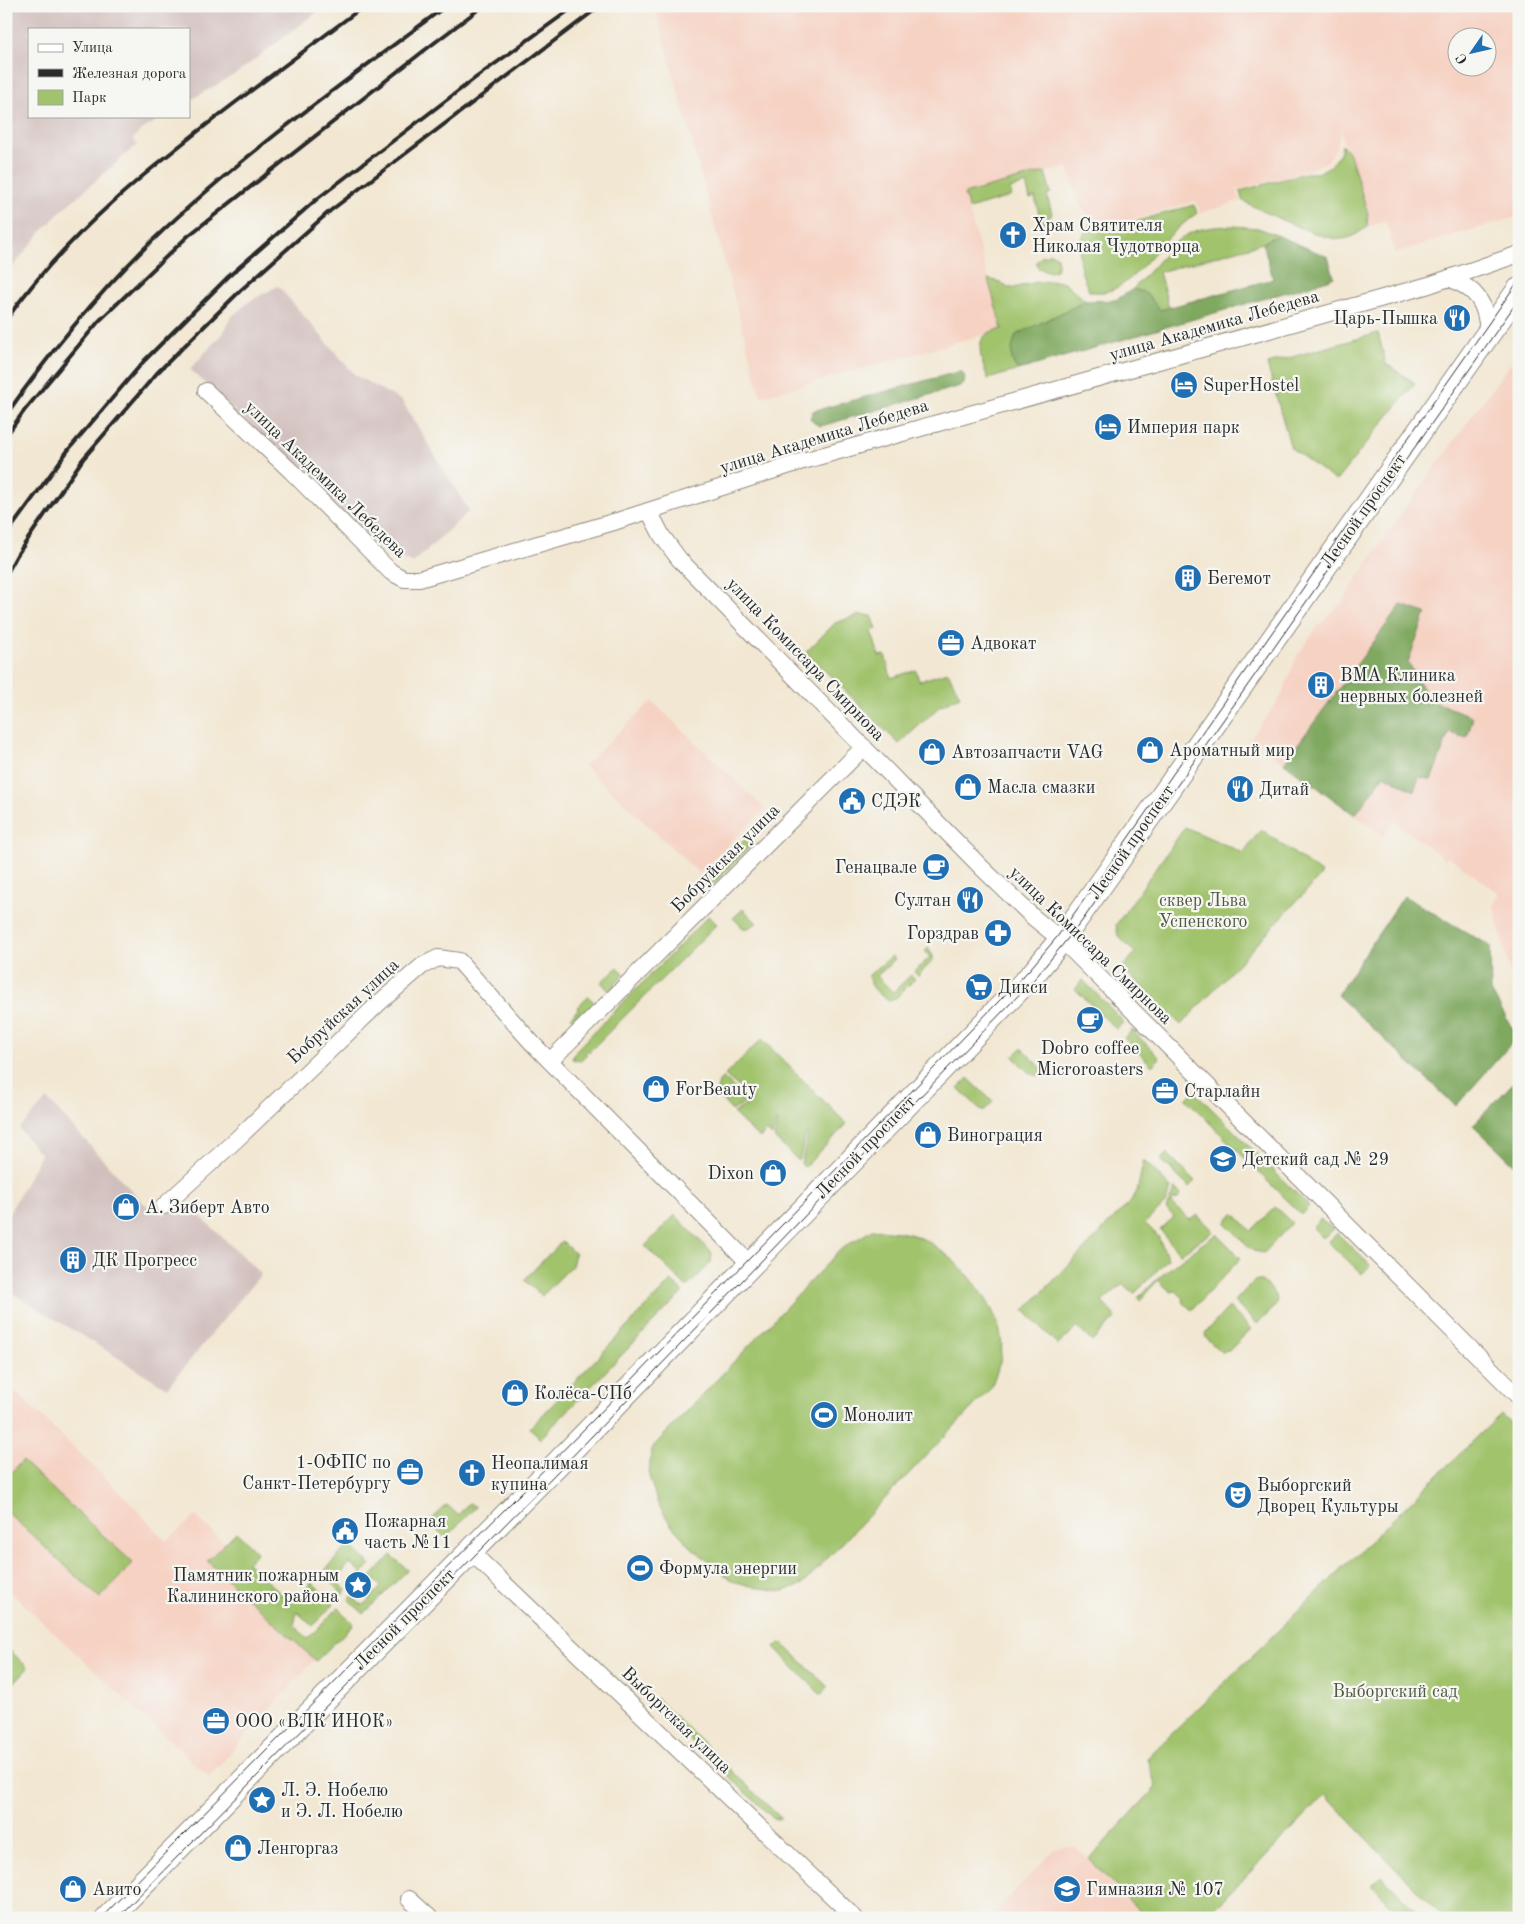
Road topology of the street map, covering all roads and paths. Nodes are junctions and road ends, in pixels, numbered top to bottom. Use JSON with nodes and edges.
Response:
{"nodes":[{"id":1,"x":1519,"y":254,"type":"edge"},
{"id":2,"x":1449,"y":278,"type":"junction"},
{"id":3,"x":1519,"y":290,"type":"edge"},
{"id":4,"x":1488,"y":332,"type":"junction"},
{"id":5,"x":206,"y":391,"type":"dead end"},
{"id":6,"x":650,"y":511,"type":"junction"},
{"id":7,"x":864,"y":747,"type":"junction"},
{"id":8,"x":1061,"y":940,"type":"junction"},
{"id":9,"x":550,"y":1061,"type":"junction"},
{"id":10,"x":164,"y":1206,"type":"dead end"},
{"id":11,"x":750,"y":1264,"type":"junction"},
{"id":12,"x":1519,"y":1397,"type":"edge"},
{"id":13,"x":470,"y":1551,"type":"junction"},
{"id":14,"x":409,"y":1899,"type":"dead end"},
{"id":15,"x":108,"y":1918,"type":"edge"},
{"id":16,"x":430,"y":1918,"type":"edge"},
{"id":17,"x":855,"y":1918,"type":"edge"}],
"edges":[{"from":1,"to":2,"type":"street","name":"улица Академика Лебедева"},
{"from":2,"to":4,"type":"street"},
{"from":2,"to":6,"type":"street","name":"улица Академика Лебедева"},
{"from":3,"to":4,"type":"main road","name":"Лесной проспект"},
{"from":4,"to":8,"type":"main road","name":"Лесной проспект"},
{"from":5,"to":6,"type":"street","name":"улица Академика Лебедева"},
{"from":6,"to":7,"type":"street","name":"улица Комиссара Смирнова"},
{"from":7,"to":8,"type":"street","name":"улица Комиссара Смирнова"},
{"from":7,"to":9,"type":"street","name":"Бобруйская улица"},
{"from":8,"to":11,"type":"main road","name":"Лесной проспект"},
{"from":8,"to":12,"type":"street","name":"улица Комиссара Смирнова"},
{"from":9,"to":10,"type":"street","name":"Бобруйская улица"},
{"from":9,"to":11,"type":"street","name":"Бобруйская улица"},
{"from":11,"to":13,"type":"main road","name":"Лесной проспект"},
{"from":13,"to":15,"type":"main road","name":"Лесной проспект"},
{"from":13,"to":17,"type":"street","name":"Выборгская улица"},
{"from":14,"to":16,"type":"street"}]}
